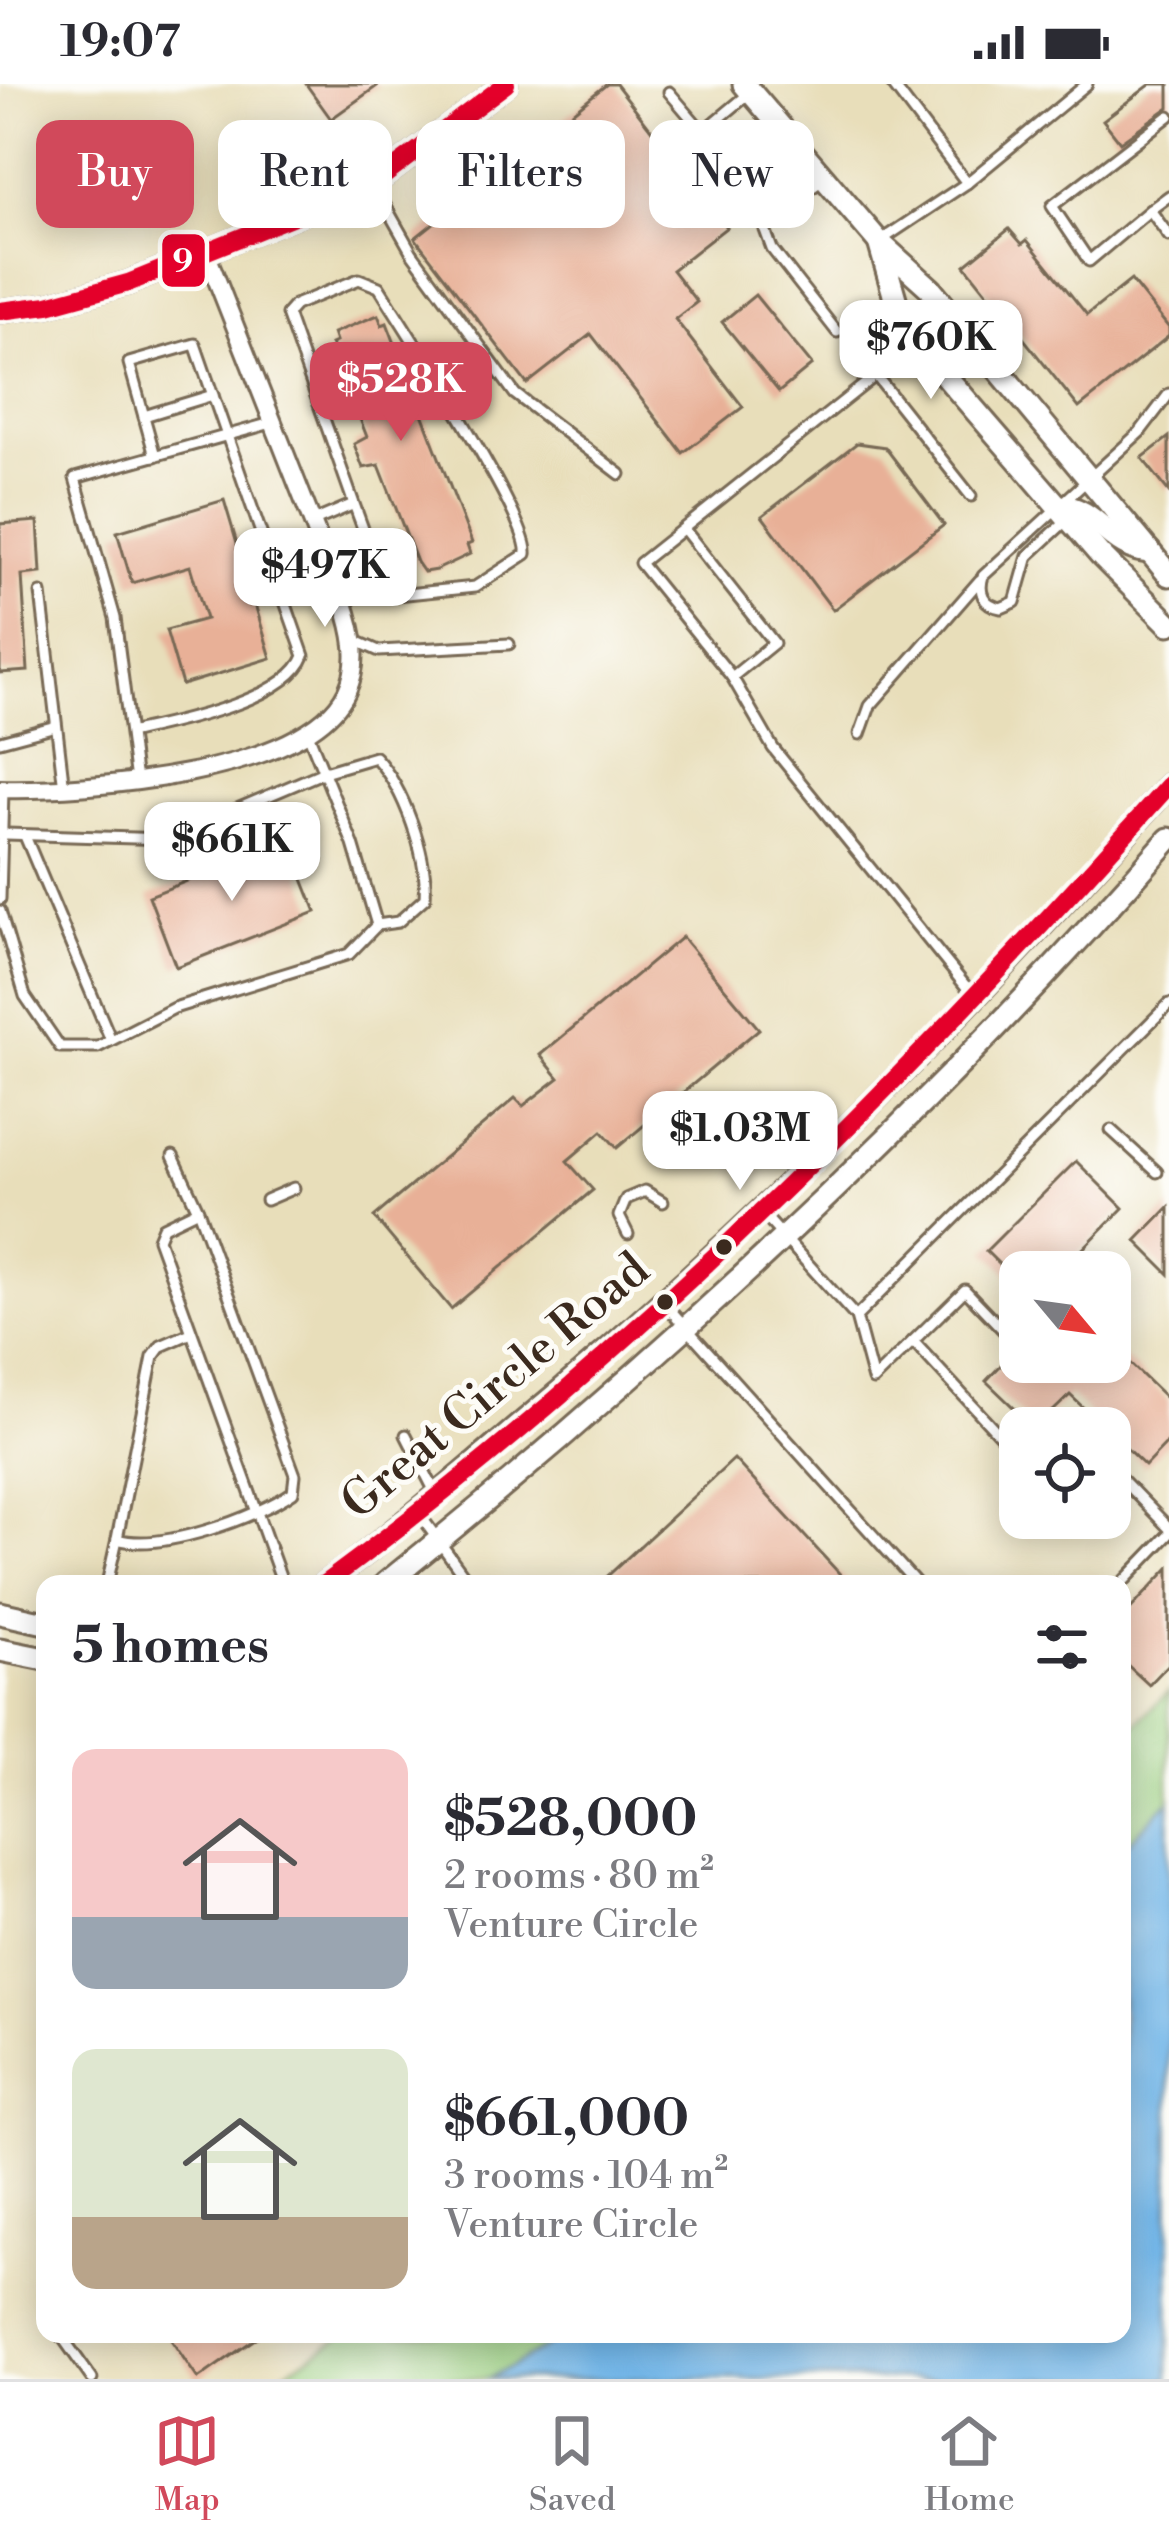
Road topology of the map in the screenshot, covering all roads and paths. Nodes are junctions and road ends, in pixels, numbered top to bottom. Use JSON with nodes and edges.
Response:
{"nodes":[{"id":1,"x":506,"y":84,"type":"edge"},
{"id":2,"x":892,"y":84,"type":"edge"},
{"id":3,"x":1087,"y":84,"type":"edge"},
{"id":4,"x":748,"y":88,"type":"edge"},
{"id":5,"x":669,"y":92,"type":"dead end"},
{"id":6,"x":1169,"y":116,"type":"edge"},
{"id":7,"x":693,"y":120,"type":"edge"},
{"id":8,"x":715,"y":120,"type":"edge"},
{"id":9,"x":392,"y":170,"type":"edge"},
{"id":10,"x":824,"y":179,"type":"junction"},
{"id":11,"x":967,"y":183,"type":"junction"},
{"id":12,"x":1169,"y":196,"type":"edge"},
{"id":13,"x":1150,"y":210,"type":"junction"},
{"id":14,"x":392,"y":218,"type":"edge"},
{"id":15,"x":270,"y":228,"type":"edge"},
{"id":16,"x":1169,"y":236,"type":"edge"},
{"id":17,"x":879,"y":242,"type":"junction"},
{"id":18,"x":207,"y":255,"type":"junction"},
{"id":19,"x":0,"y":310,"type":"edge"},
{"id":20,"x":837,"y":332,"type":"dead end"},
{"id":21,"x":917,"y":343,"type":"junction"},
{"id":22,"x":877,"y":377,"type":"junction"},
{"id":23,"x":1169,"y":394,"type":"edge"},
{"id":24,"x":213,"y":395,"type":"junction"},
{"id":25,"x":143,"y":416,"type":"junction"},
{"id":26,"x":274,"y":422,"type":"junction"},
{"id":27,"x":227,"y":435,"type":"junction"},
{"id":28,"x":155,"y":456,"type":"junction"},
{"id":29,"x":620,"y":474,"type":"dead end"},
{"id":30,"x":1088,"y":478,"type":"junction"},
{"id":31,"x":971,"y":496,"type":"dead end"},
{"id":32,"x":354,"y":504,"type":"junction"},
{"id":33,"x":1063,"y":512,"type":"junction"},
{"id":34,"x":314,"y":521,"type":"junction"},
{"id":35,"x":684,"y":529,"type":"junction"},
{"id":36,"x":1150,"y":552,"type":"junction"},
{"id":37,"x":1169,"y":575,"type":"edge"},
{"id":38,"x":983,"y":576,"type":"junction"},
{"id":39,"x":41,"y":593,"type":"dead end"},
{"id":40,"x":1169,"y":624,"type":"edge"},
{"id":41,"x":354,"y":640,"type":"junction"},
{"id":42,"x":508,"y":644,"type":"dead end"},
{"id":43,"x":733,"y":677,"type":"junction"},
{"id":44,"x":56,"y":726,"type":"junction"},
{"id":45,"x":307,"y":731,"type":"junction"},
{"id":46,"x":133,"y":732,"type":"junction"},
{"id":47,"x":860,"y":734,"type":"dead end"},
{"id":48,"x":0,"y":741,"type":"edge"},
{"id":49,"x":324,"y":772,"type":"junction"},
{"id":50,"x":136,"y":783,"type":"junction"},
{"id":51,"x":1169,"y":784,"type":"edge"},
{"id":52,"x":2,"y":789,"type":"edge"},
{"id":53,"x":64,"y":790,"type":"junction"},
{"id":54,"x":6,"y":834,"type":"junction"},
{"id":55,"x":25,"y":836,"type":"junction"},
{"id":56,"x":1169,"y":839,"type":"edge"},
{"id":57,"x":0,"y":899,"type":"edge"},
{"id":58,"x":0,"y":911,"type":"edge"},
{"id":59,"x":377,"y":926,"type":"junction"},
{"id":60,"x":976,"y":998,"type":"junction"},
{"id":61,"x":1169,"y":1004,"type":"edge"},
{"id":62,"x":111,"y":1040,"type":"junction"},
{"id":63,"x":1111,"y":1130,"type":"dead end"},
{"id":64,"x":173,"y":1156,"type":"dead end"},
{"id":65,"x":1157,"y":1172,"type":"dead end"},
{"id":66,"x":294,"y":1188,"type":"dead end"},
{"id":67,"x":266,"y":1200,"type":"dead end"},
{"id":68,"x":663,"y":1202,"type":"dead end"},
{"id":69,"x":198,"y":1210,"type":"junction"},
{"id":70,"x":761,"y":1212,"type":"junction"},
{"id":71,"x":628,"y":1234,"type":"dead end"},
{"id":72,"x":784,"y":1239,"type":"junction"},
{"id":73,"x":664,"y":1303,"type":"junction"},
{"id":74,"x":856,"y":1316,"type":"junction"},
{"id":75,"x":999,"y":1326,"type":"edge"},
{"id":76,"x":687,"y":1328,"type":"junction"},
{"id":77,"x":191,"y":1334,"type":"junction"},
{"id":78,"x":913,"y":1341,"type":"junction"},
{"id":79,"x":999,"y":1434,"type":"edge"},
{"id":80,"x":406,"y":1435,"type":"dead end"},
{"id":81,"x":1131,"y":1489,"type":"edge"},
{"id":82,"x":436,"y":1495,"type":"junction"},
{"id":83,"x":417,"y":1511,"type":"junction"},
{"id":84,"x":254,"y":1512,"type":"junction"},
{"id":85,"x":1169,"y":1531,"type":"edge"},
{"id":86,"x":117,"y":1539,"type":"junction"},
{"id":87,"x":439,"y":1540,"type":"junction"},
{"id":88,"x":108,"y":1575,"type":"edge"},
{"id":89,"x":279,"y":1575,"type":"edge"},
{"id":90,"x":336,"y":1575,"type":"edge"},
{"id":91,"x":397,"y":1575,"type":"edge"},
{"id":92,"x":464,"y":1575,"type":"edge"},
{"id":93,"x":909,"y":1575,"type":"edge"},
{"id":94,"x":1129,"y":1575,"type":"edge"},
{"id":95,"x":0,"y":1613,"type":"edge"},
{"id":96,"x":36,"y":1620,"type":"edge"},
{"id":97,"x":0,"y":1650,"type":"edge"},
{"id":98,"x":36,"y":1657,"type":"edge"},
{"id":99,"x":66,"y":2343,"type":"edge"},
{"id":100,"x":92,"y":2379,"type":"edge"}],
"edges":[{"from":1,"to":9,"type":"street"},
{"from":2,"to":11,"type":"lane"},
{"from":3,"to":11,"type":"lane"},
{"from":4,"to":8,"type":"lane"},
{"from":4,"to":10,"type":"street"},
{"from":5,"to":7,"type":"lane"},
{"from":6,"to":13,"type":"lane"},
{"from":10,"to":17,"type":"street"},
{"from":10,"to":20,"type":"lane"},
{"from":11,"to":17,"type":"lane"},
{"from":12,"to":13,"type":"lane"},
{"from":13,"to":16,"type":"lane"},
{"from":14,"to":29,"type":"lane"},
{"from":15,"to":18,"type":"street"},
{"from":17,"to":21,"type":"street"},
{"from":17,"to":30,"type":"street"},
{"from":18,"to":19,"type":"street"},
{"from":18,"to":26,"type":"street"},
{"from":21,"to":22,"type":"lane"},
{"from":21,"to":33,"type":"street"},
{"from":22,"to":31,"type":"lane"},
{"from":22,"to":35,"type":"lane"},
{"from":23,"to":30,"type":"lane"},
{"from":24,"to":25,"type":"lane"},
{"from":24,"to":25,"type":"lane"},
{"from":24,"to":27,"type":"lane"},
{"from":25,"to":28,"type":"lane"},
{"from":26,"to":27,"type":"lane"},
{"from":26,"to":34,"type":"street"},
{"from":27,"to":28,"type":"lane"},
{"from":27,"to":46,"type":"lane"},
{"from":28,"to":46,"type":"lane"},
{"from":30,"to":33,"type":"lane"},
{"from":30,"to":36,"type":"street"},
{"from":32,"to":32,"type":"lane"},
{"from":32,"to":34,"type":"lane"},
{"from":33,"to":36,"type":"street"},
{"from":33,"to":38,"type":"lane"},
{"from":33,"to":38,"type":"lane"},
{"from":33,"to":40,"type":"street"},
{"from":34,"to":41,"type":"street"},
{"from":35,"to":43,"type":"lane"},
{"from":35,"to":43,"type":"lane"},
{"from":36,"to":37,"type":"street"},
{"from":38,"to":47,"type":"lane"},
{"from":39,"to":44,"type":"lane"},
{"from":41,"to":42,"type":"lane"},
{"from":41,"to":45,"type":"street"},
{"from":43,"to":60,"type":"lane"},
{"from":44,"to":48,"type":"lane"},
{"from":44,"to":53,"type":"lane"},
{"from":45,"to":49,"type":"lane"},
{"from":45,"to":50,"type":"street"},
{"from":46,"to":50,"type":"lane"},
{"from":49,"to":55,"type":"lane"},
{"from":49,"to":59,"type":"lane"},
{"from":49,"to":59,"type":"lane"},
{"from":50,"to":53,"type":"street"},
{"from":51,"to":60,"type":"street","name":"Great Circle Road"},
{"from":52,"to":53,"type":"street"},
{"from":52,"to":54,"type":"lane"},
{"from":54,"to":55,"type":"lane"},
{"from":54,"to":57,"type":"lane"},
{"from":55,"to":62,"type":"lane"},
{"from":56,"to":72,"type":"street","name":"Great Circle Road"},
{"from":58,"to":62,"type":"lane"},
{"from":59,"to":62,"type":"lane"},
{"from":60,"to":70,"type":"street","name":"Great Circle Road"},
{"from":61,"to":74,"type":"lane"},
{"from":63,"to":65,"type":"lane"},
{"from":64,"to":69,"type":"lane"},
{"from":66,"to":67,"type":"lane"},
{"from":68,"to":71,"type":"lane"},
{"from":69,"to":77,"type":"lane"},
{"from":69,"to":84,"type":"lane"},
{"from":70,"to":72,"type":"lane"},
{"from":70,"to":73,"type":"street","name":"Great Circle Road"},
{"from":72,"to":74,"type":"lane"},
{"from":72,"to":76,"type":"street","name":"Great Circle Road"},
{"from":73,"to":76,"type":"lane"},
{"from":73,"to":82,"type":"street","name":"Great Circle Road"},
{"from":74,"to":78,"type":"lane"},
{"from":75,"to":78,"type":"lane"},
{"from":76,"to":87,"type":"street","name":"Great Circle Road"},
{"from":76,"to":93,"type":"lane"},
{"from":77,"to":84,"type":"lane"},
{"from":77,"to":86,"type":"lane"},
{"from":78,"to":79,"type":"lane"},
{"from":80,"to":82,"type":"lane"},
{"from":81,"to":85,"type":"lane"},
{"from":82,"to":83,"type":"street","name":"Great Circle Road"},
{"from":83,"to":87,"type":"lane"},
{"from":83,"to":90,"type":"street","name":"Great Circle Road"},
{"from":84,"to":86,"type":"lane"},
{"from":84,"to":89,"type":"lane"},
{"from":85,"to":94,"type":"lane"},
{"from":86,"to":88,"type":"lane"},
{"from":87,"to":91,"type":"street","name":"Great Circle Road"},
{"from":87,"to":92,"type":"lane"},
{"from":95,"to":96,"type":"street"},
{"from":97,"to":98,"type":"street"},
{"from":99,"to":100,"type":"lane"}]}
